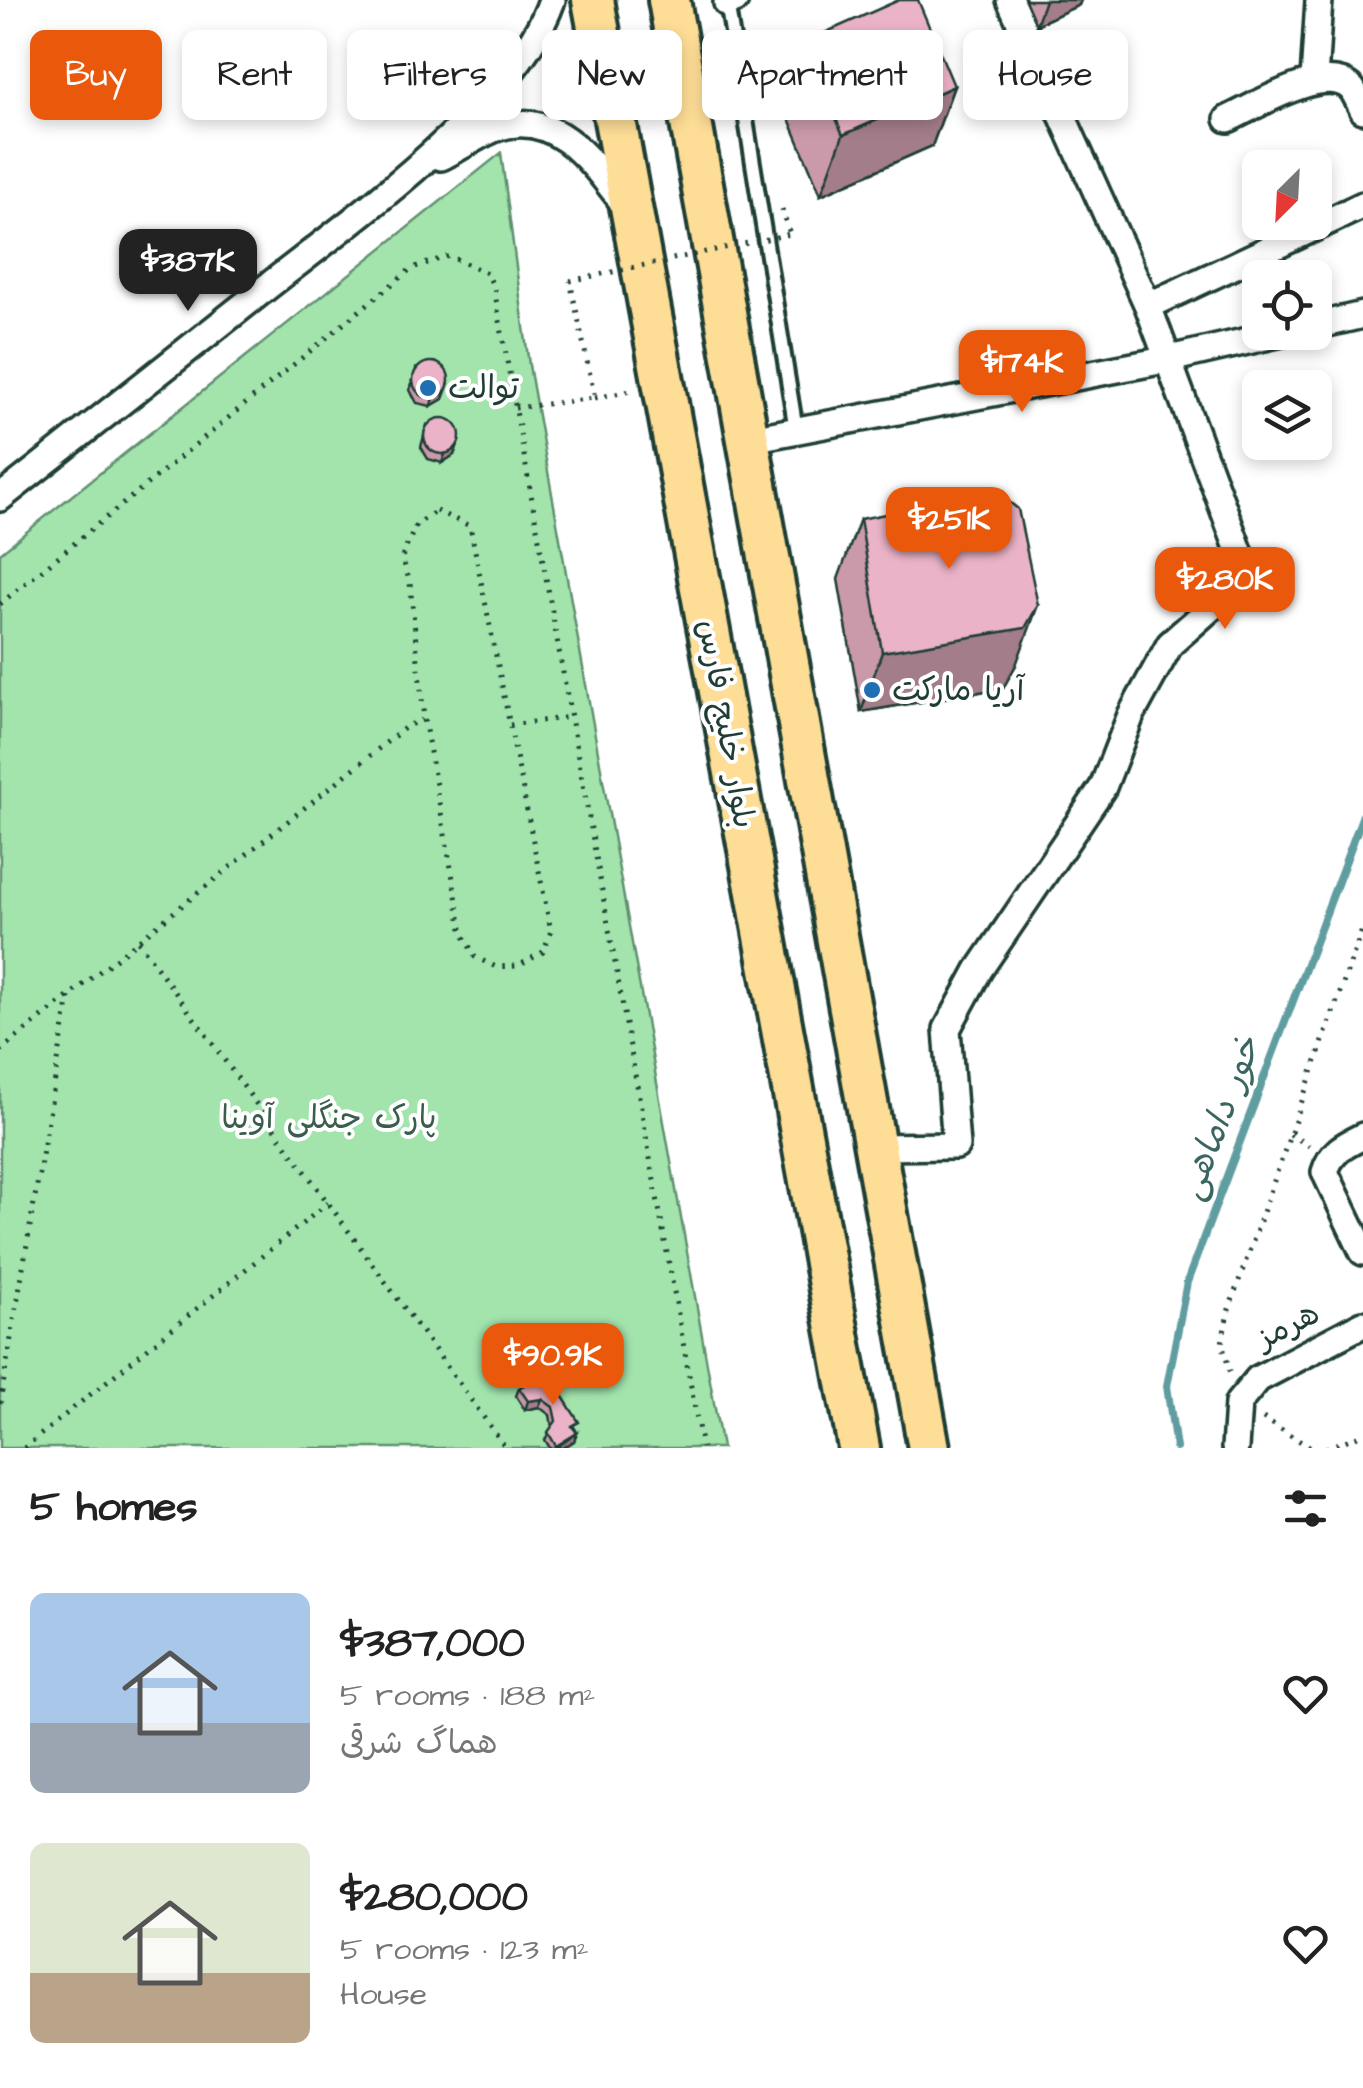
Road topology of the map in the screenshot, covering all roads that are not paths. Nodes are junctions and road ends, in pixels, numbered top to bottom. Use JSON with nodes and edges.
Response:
{"nodes":[{"id":1,"x":552,"y":0,"type":"edge"},
{"id":2,"x":593,"y":0,"type":"edge"},
{"id":3,"x":669,"y":0,"type":"edge"},
{"id":4,"x":1010,"y":0,"type":"edge"},
{"id":5,"x":1320,"y":0,"type":"edge"},
{"id":6,"x":729,"y":1,"type":"edge"},
{"id":7,"x":1314,"y":80,"type":"junction"},
{"id":8,"x":1363,"y":110,"type":"edge"},
{"id":9,"x":1228,"y":119,"type":"dead end"},
{"id":10,"x":410,"y":173,"type":"junction"},
{"id":11,"x":1363,"y":206,"type":"edge"},
{"id":12,"x":632,"y":215,"type":"junction"},
{"id":13,"x":1148,"y":306,"type":"junction"},
{"id":14,"x":1363,"y":315,"type":"edge"},
{"id":15,"x":1332,"y":322,"type":"edge"},
{"id":16,"x":1242,"y":342,"type":"edge"},
{"id":17,"x":1165,"y":360,"type":"junction"},
{"id":18,"x":796,"y":430,"type":"junction"},
{"id":19,"x":746,"y":440,"type":"junction"},
{"id":20,"x":0,"y":498,"type":"edge"},
{"id":21,"x":1363,"y":1136,"type":"edge"},
{"id":22,"x":874,"y":1147,"type":"junction"},
{"id":23,"x":1363,"y":1252,"type":"edge"},
{"id":24,"x":1363,"y":1324,"type":"edge"},
{"id":25,"x":860,"y":1448,"type":"edge"},
{"id":26,"x":929,"y":1448,"type":"edge"},
{"id":27,"x":1236,"y":1448,"type":"edge"}],
"edges":[{"from":1,"to":10,"type":"street"},
{"from":2,"to":12,"type":"main road","name":"بلوار خلیج فارس"},
{"from":3,"to":19,"type":"main road"},
{"from":4,"to":13,"type":"street"},
{"from":5,"to":7,"type":"street"},
{"from":6,"to":18,"type":"lane"},
{"from":7,"to":8,"type":"street"},
{"from":7,"to":9,"type":"street"},
{"from":10,"to":12,"type":"street"},
{"from":10,"to":20,"type":"street"},
{"from":11,"to":13,"type":"street"},
{"from":12,"to":25,"type":"main road","name":"بلوار خلیج فارس"},
{"from":13,"to":17,"type":"street"},
{"from":14,"to":15,"type":"street"},
{"from":16,"to":17,"type":"street"},
{"from":17,"to":18,"type":"street"},
{"from":17,"to":22,"type":"street"},
{"from":18,"to":19,"type":"street"},
{"from":19,"to":22,"type":"main road"},
{"from":21,"to":23,"type":"street"},
{"from":22,"to":26,"type":"main road"},
{"from":24,"to":27,"type":"street","name":"هرمز"}]}
